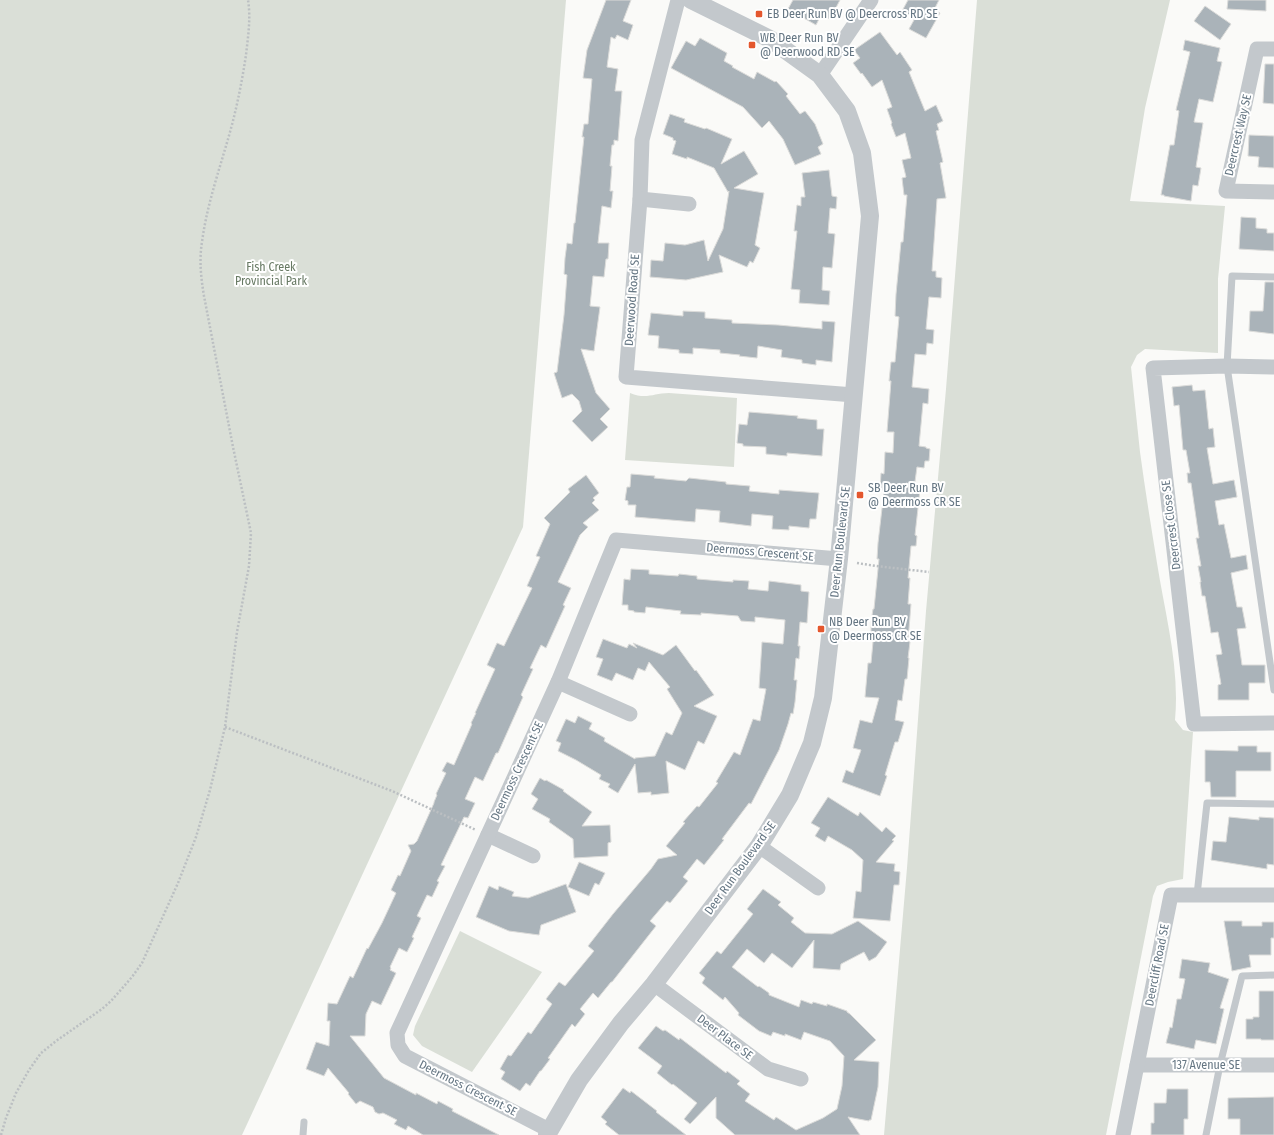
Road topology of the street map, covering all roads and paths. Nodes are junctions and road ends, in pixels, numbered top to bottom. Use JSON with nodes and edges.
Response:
{"nodes":[{"id":1,"x":248,"y":0,"type":"edge"},
{"id":2,"x":678,"y":0,"type":"edge"},
{"id":3,"x":691,"y":0,"type":"edge"},
{"id":4,"x":871,"y":0,"type":"edge"},
{"id":5,"x":1274,"y":49,"type":"edge"},
{"id":6,"x":820,"y":75,"type":"junction"},
{"id":7,"x":1274,"y":192,"type":"edge"},
{"id":8,"x":640,"y":199,"type":"junction"},
{"id":9,"x":690,"y":204,"type":"dead end"},
{"id":10,"x":1274,"y":277,"type":"edge"},
{"id":11,"x":1228,"y":366,"type":"junction"},
{"id":12,"x":1274,"y":367,"type":"edge"},
{"id":13,"x":854,"y":395,"type":"junction"},
{"id":14,"x":839,"y":559,"type":"junction"},
{"id":15,"x":857,"y":563,"type":"dead end"},
{"id":16,"x":929,"y":572,"type":"dead end"},
{"id":17,"x":558,"y":682,"type":"junction"},
{"id":18,"x":1274,"y":690,"type":"edge"},
{"id":19,"x":630,"y":714,"type":"dead end"},
{"id":20,"x":1274,"y":723,"type":"edge"},
{"id":21,"x":225,"y":727,"type":"junction"},
{"id":22,"x":1274,"y":804,"type":"edge"},
{"id":23,"x":488,"y":835,"type":"junction"},
{"id":24,"x":759,"y":846,"type":"junction"},
{"id":25,"x":533,"y":856,"type":"dead end"},
{"id":26,"x":818,"y":888,"type":"dead end"},
{"id":27,"x":1197,"y":895,"type":"junction"},
{"id":28,"x":1274,"y":895,"type":"edge"},
{"id":29,"x":1274,"y":975,"type":"edge"},
{"id":30,"x":654,"y":984,"type":"junction"},
{"id":31,"x":1137,"y":1065,"type":"junction"},
{"id":32,"x":1220,"y":1065,"type":"junction"},
{"id":33,"x":1274,"y":1065,"type":"edge"},
{"id":34,"x":801,"y":1079,"type":"dead end"},
{"id":35,"x":304,"y":1122,"type":"dead end"},
{"id":36,"x":548,"y":1132,"type":"edge"},
{"id":37,"x":1,"y":1135,"type":"edge"},
{"id":38,"x":303,"y":1135,"type":"edge"},
{"id":39,"x":1123,"y":1135,"type":"edge"},
{"id":40,"x":1206,"y":1135,"type":"edge"}],
"edges":[{"from":1,"to":21,"type":"path"},
{"from":2,"to":8,"type":"street","name":"Deerwood Road SE"},
{"from":3,"to":6,"type":"street","name":"Deer Run Boulevard SE"},
{"from":4,"to":6,"type":"street"},
{"from":5,"to":7,"type":"street","name":"Deercrest Way SE"},
{"from":6,"to":13,"type":"street","name":"Deer Run Boulevard SE"},
{"from":8,"to":9,"type":"street"},
{"from":8,"to":13,"type":"street","name":"Deerwood Road SE"},
{"from":10,"to":11,"type":"lane"},
{"from":11,"to":12,"type":"street","name":"Deercrest Close SE"},
{"from":11,"to":18,"type":"lane"},
{"from":11,"to":20,"type":"street","name":"Deercrest Close SE"},
{"from":13,"to":14,"type":"street","name":"Deer Run Boulevard SE"},
{"from":14,"to":17,"type":"street","name":"Deermoss Crescent SE"},
{"from":14,"to":24,"type":"street","name":"Deer Run Boulevard SE"},
{"from":15,"to":16,"type":"path"},
{"from":17,"to":19,"type":"street"},
{"from":17,"to":23,"type":"street","name":"Deermoss Crescent SE"},
{"from":21,"to":23,"type":"path"},
{"from":21,"to":37,"type":"path"},
{"from":22,"to":27,"type":"lane"},
{"from":23,"to":25,"type":"street"},
{"from":23,"to":36,"type":"street","name":"Deermoss Crescent SE"},
{"from":24,"to":26,"type":"street"},
{"from":24,"to":30,"type":"street","name":"Deer Run Boulevard SE"},
{"from":27,"to":28,"type":"street","name":"Deercliff Road SE"},
{"from":27,"to":31,"type":"street","name":"Deercliff Road SE"},
{"from":29,"to":32,"type":"lane"},
{"from":30,"to":34,"type":"street","name":"Deer Place SE"},
{"from":30,"to":36,"type":"street","name":"Deer Run Boulevard SE"},
{"from":31,"to":32,"type":"street","name":"137 Avenue SE"},
{"from":31,"to":39,"type":"street","name":"Deercliff Road SE"},
{"from":32,"to":33,"type":"street","name":"137 Avenue SE"},
{"from":32,"to":40,"type":"lane"},
{"from":35,"to":38,"type":"lane"}]}
